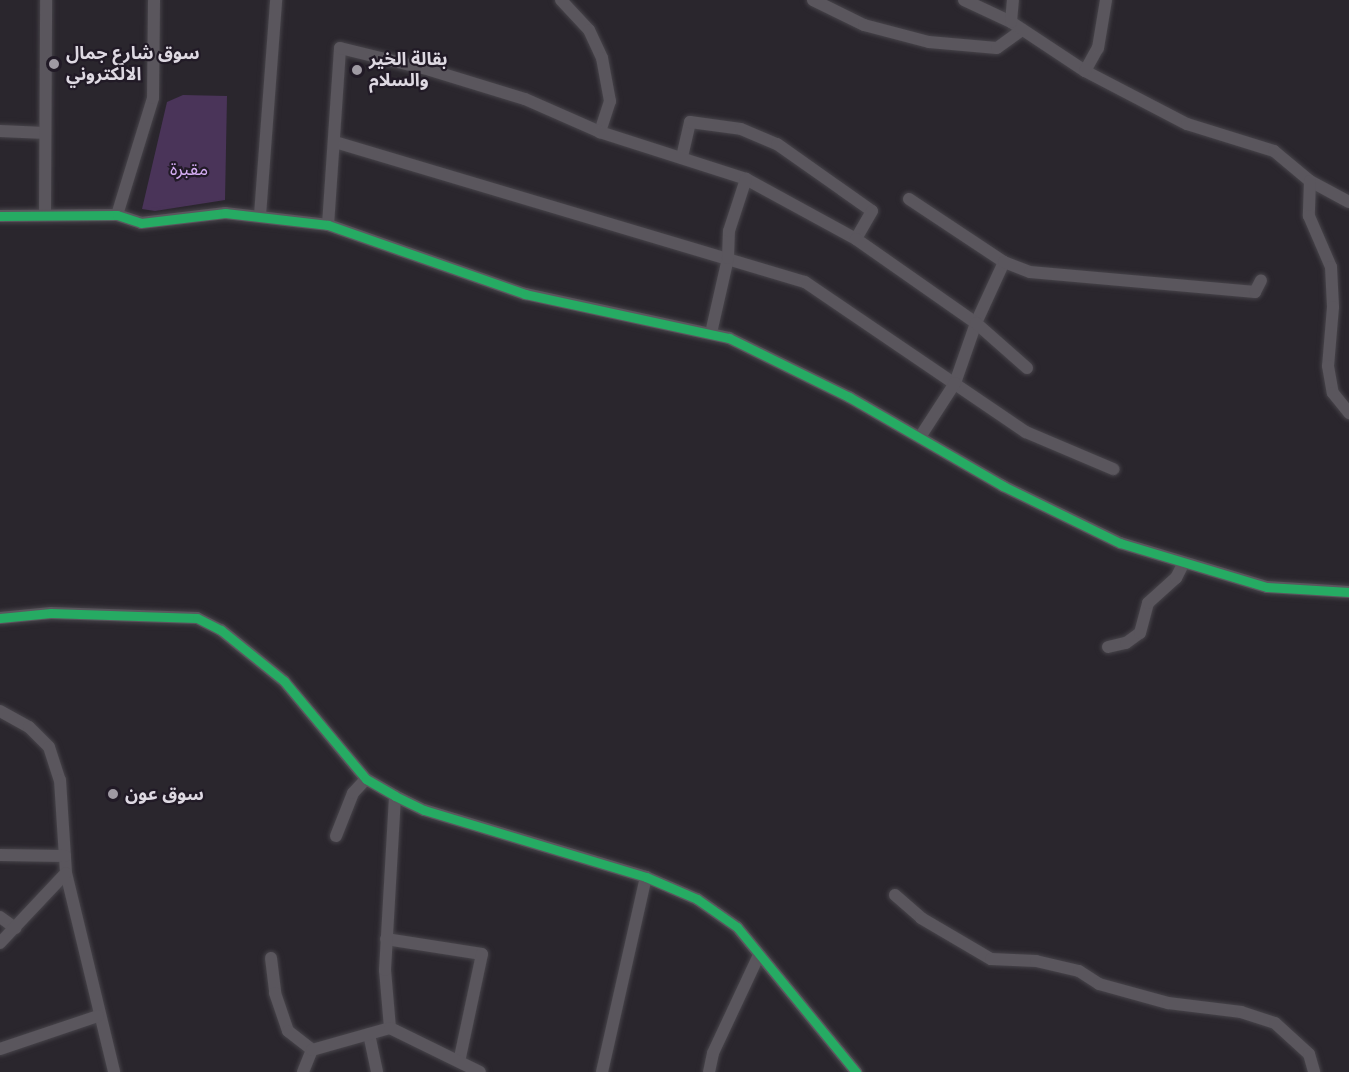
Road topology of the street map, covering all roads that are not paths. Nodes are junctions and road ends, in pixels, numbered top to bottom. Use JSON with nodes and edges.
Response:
{"nodes":[{"id":1,"x":46,"y":0,"type":"edge"},
{"id":2,"x":154,"y":0,"type":"edge"},
{"id":3,"x":276,"y":0,"type":"edge"},
{"id":4,"x":561,"y":0,"type":"edge"},
{"id":5,"x":813,"y":0,"type":"edge"},
{"id":6,"x":964,"y":0,"type":"edge"},
{"id":7,"x":1013,"y":0,"type":"edge"},
{"id":8,"x":1106,"y":0,"type":"edge"},
{"id":9,"x":1011,"y":22,"type":"junction"},
{"id":10,"x":1023,"y":30,"type":"junction"},
{"id":11,"x":1085,"y":71,"type":"junction"},
{"id":12,"x":0,"y":131,"type":"edge"},
{"id":13,"x":600,"y":132,"type":"junction"},
{"id":14,"x":45,"y":133,"type":"junction"},
{"id":15,"x":335,"y":142,"type":"junction"},
{"id":16,"x":682,"y":157,"type":"junction"},
{"id":17,"x":746,"y":179,"type":"junction"},
{"id":18,"x":1310,"y":181,"type":"junction"},
{"id":19,"x":909,"y":199,"type":"dead end"},
{"id":20,"x":1349,"y":202,"type":"edge"},
{"id":21,"x":45,"y":214,"type":"junction"},
{"id":22,"x":117,"y":215,"type":"junction"},
{"id":23,"x":260,"y":215,"type":"junction"},
{"id":24,"x":0,"y":216,"type":"edge"},
{"id":25,"x":328,"y":225,"type":"junction"},
{"id":26,"x":856,"y":239,"type":"junction"},
{"id":27,"x":728,"y":258,"type":"junction"},
{"id":28,"x":1004,"y":262,"type":"junction"},
{"id":29,"x":1261,"y":280,"type":"dead end"},
{"id":30,"x":976,"y":323,"type":"junction"},
{"id":31,"x":711,"y":333,"type":"junction"},
{"id":32,"x":1027,"y":368,"type":"dead end"},
{"id":33,"x":955,"y":383,"type":"junction"},
{"id":34,"x":1349,"y":413,"type":"edge"},
{"id":35,"x":920,"y":437,"type":"junction"},
{"id":36,"x":1113,"y":469,"type":"dead end"},
{"id":37,"x":1183,"y":564,"type":"junction"},
{"id":38,"x":1349,"y":592,"type":"edge"},
{"id":39,"x":0,"y":618,"type":"edge"},
{"id":40,"x":1108,"y":647,"type":"dead end"},
{"id":41,"x":0,"y":711,"type":"edge"},
{"id":42,"x":366,"y":779,"type":"junction"},
{"id":43,"x":395,"y":796,"type":"junction"},
{"id":44,"x":336,"y":836,"type":"dead end"},
{"id":45,"x":0,"y":855,"type":"edge"},
{"id":46,"x":65,"y":856,"type":"junction"},
{"id":47,"x":66,"y":873,"type":"junction"},
{"id":48,"x":646,"y":877,"type":"junction"},
{"id":49,"x":895,"y":895,"type":"dead end"},
{"id":50,"x":0,"y":917,"type":"edge"},
{"id":51,"x":15,"y":928,"type":"junction"},
{"id":52,"x":386,"y":939,"type":"junction"},
{"id":53,"x":0,"y":943,"type":"edge"},
{"id":54,"x":759,"y":955,"type":"junction"},
{"id":55,"x":271,"y":958,"type":"dead end"},
{"id":56,"x":98,"y":1016,"type":"junction"},
{"id":57,"x":390,"y":1028,"type":"junction"},
{"id":58,"x":369,"y":1034,"type":"junction"},
{"id":59,"x":0,"y":1049,"type":"edge"},
{"id":60,"x":312,"y":1050,"type":"junction"},
{"id":61,"x":459,"y":1062,"type":"junction"},
{"id":62,"x":114,"y":1072,"type":"edge"},
{"id":63,"x":303,"y":1072,"type":"edge"},
{"id":64,"x":377,"y":1072,"type":"edge"},
{"id":65,"x":480,"y":1072,"type":"edge"},
{"id":66,"x":603,"y":1072,"type":"edge"},
{"id":67,"x":709,"y":1072,"type":"edge"},
{"id":68,"x":856,"y":1072,"type":"edge"},
{"id":69,"x":1314,"y":1072,"type":"edge"}],
"edges":[{"from":1,"to":14,"type":"street"},
{"from":2,"to":22,"type":"street"},
{"from":3,"to":23,"type":"street"},
{"from":4,"to":13,"type":"street"},
{"from":5,"to":10,"type":"street"},
{"from":6,"to":9,"type":"street"},
{"from":7,"to":9,"type":"street"},
{"from":8,"to":11,"type":"street"},
{"from":9,"to":10,"type":"street"},
{"from":10,"to":11,"type":"street"},
{"from":11,"to":18,"type":"street"},
{"from":12,"to":14,"type":"street"},
{"from":13,"to":15,"type":"street"},
{"from":13,"to":16,"type":"street"},
{"from":14,"to":21,"type":"street"},
{"from":15,"to":25,"type":"street"},
{"from":15,"to":27,"type":"street"},
{"from":16,"to":17,"type":"street"},
{"from":16,"to":26,"type":"street"},
{"from":17,"to":26,"type":"street"},
{"from":17,"to":27,"type":"street"},
{"from":18,"to":20,"type":"street"},
{"from":18,"to":34,"type":"street"},
{"from":19,"to":28,"type":"street"},
{"from":21,"to":22,"type":"street"},
{"from":21,"to":24,"type":"street"},
{"from":22,"to":23,"type":"street"},
{"from":23,"to":25,"type":"street"},
{"from":25,"to":31,"type":"street"},
{"from":26,"to":30,"type":"street"},
{"from":27,"to":31,"type":"street"},
{"from":27,"to":33,"type":"street"},
{"from":28,"to":29,"type":"street"},
{"from":28,"to":30,"type":"street"},
{"from":30,"to":32,"type":"street"},
{"from":30,"to":33,"type":"street"},
{"from":31,"to":35,"type":"street"},
{"from":33,"to":35,"type":"street"},
{"from":33,"to":36,"type":"street"},
{"from":35,"to":37,"type":"street"},
{"from":37,"to":38,"type":"street"},
{"from":37,"to":40,"type":"street"},
{"from":39,"to":42,"type":"street"},
{"from":41,"to":46,"type":"street"},
{"from":42,"to":43,"type":"street"},
{"from":42,"to":44,"type":"street"},
{"from":43,"to":48,"type":"street"},
{"from":43,"to":52,"type":"street"},
{"from":45,"to":46,"type":"street"},
{"from":46,"to":47,"type":"street"},
{"from":47,"to":51,"type":"street"},
{"from":47,"to":56,"type":"street"},
{"from":48,"to":54,"type":"street"},
{"from":48,"to":66,"type":"street"},
{"from":49,"to":69,"type":"street"},
{"from":50,"to":51,"type":"street"},
{"from":51,"to":53,"type":"street"},
{"from":52,"to":57,"type":"street"},
{"from":52,"to":61,"type":"street"},
{"from":54,"to":67,"type":"street"},
{"from":54,"to":68,"type":"street"},
{"from":55,"to":60,"type":"street"},
{"from":56,"to":59,"type":"street"},
{"from":56,"to":62,"type":"street"},
{"from":57,"to":58,"type":"street"},
{"from":57,"to":61,"type":"street"},
{"from":58,"to":60,"type":"street"},
{"from":58,"to":64,"type":"street"},
{"from":60,"to":63,"type":"street"},
{"from":61,"to":65,"type":"street"}]}
